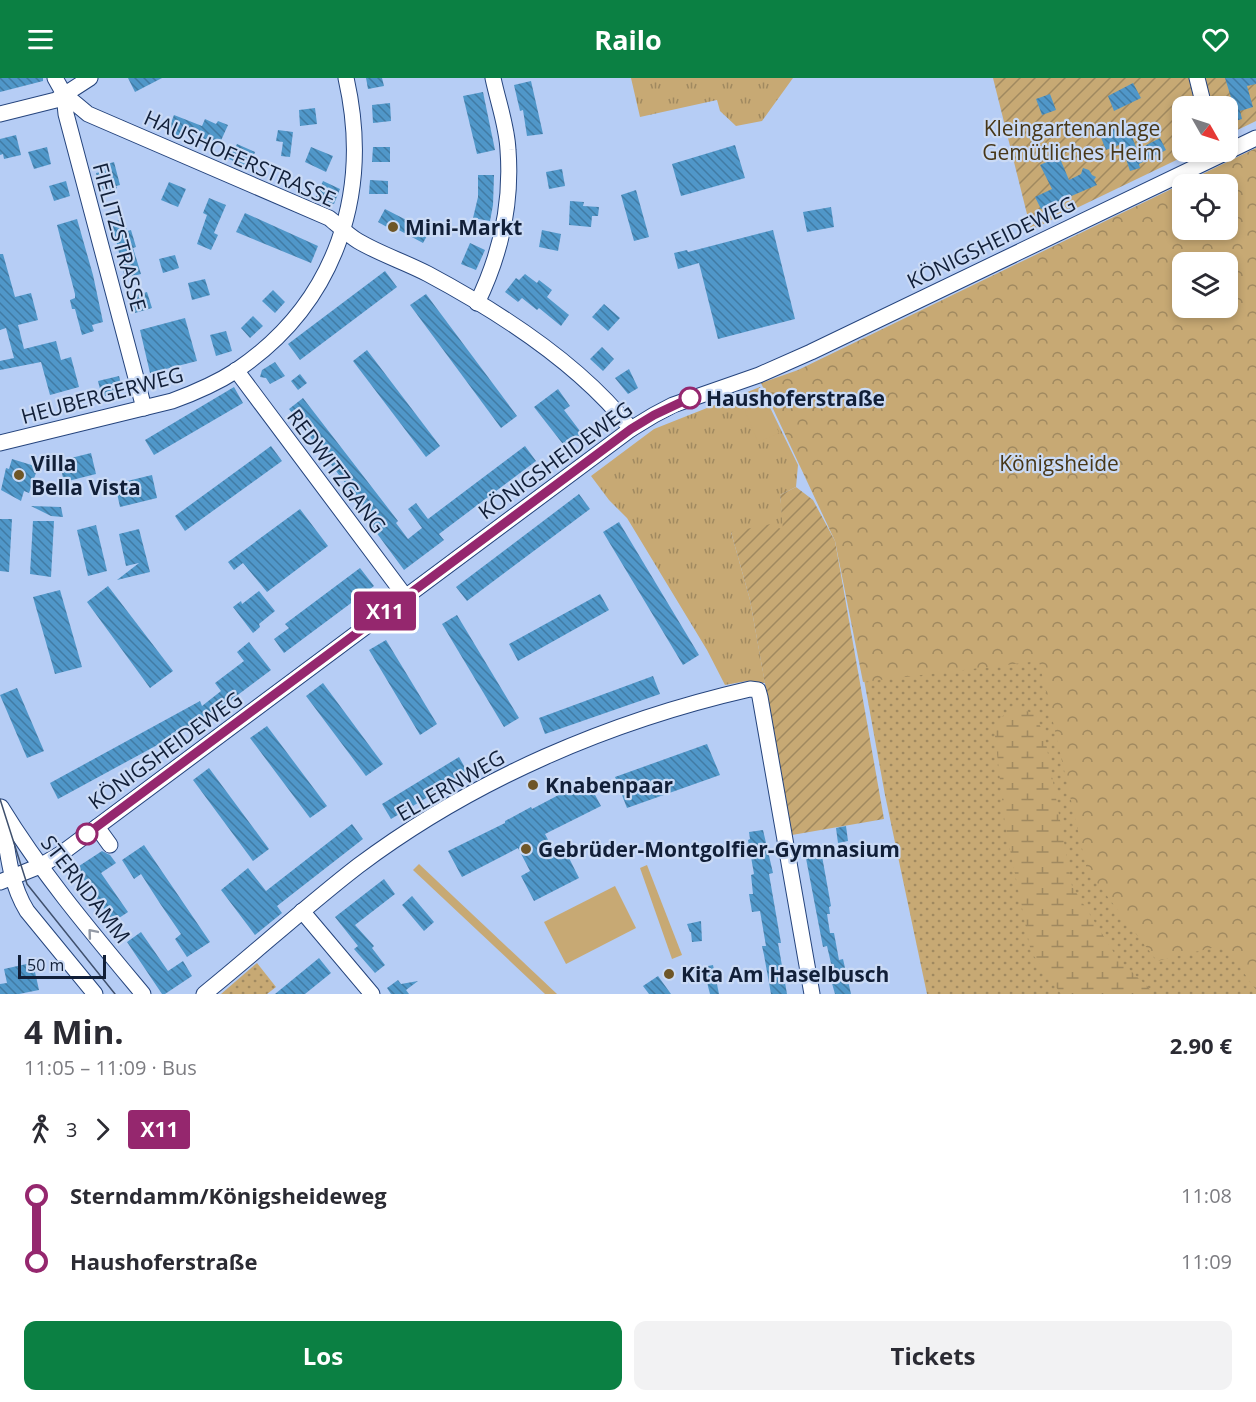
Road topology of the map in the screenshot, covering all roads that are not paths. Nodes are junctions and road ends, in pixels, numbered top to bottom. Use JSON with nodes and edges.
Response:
{"nodes":[{"id":1,"x":55,"y":78,"type":"edge"},
{"id":2,"x":90,"y":78,"type":"edge"},
{"id":3,"x":346,"y":78,"type":"edge"},
{"id":4,"x":493,"y":78,"type":"edge"},
{"id":5,"x":1197,"y":78,"type":"edge"},
{"id":6,"x":64,"y":94,"type":"junction"},
{"id":7,"x":1202,"y":96,"type":"edge"},
{"id":8,"x":0,"y":114,"type":"edge"},
{"id":9,"x":1256,"y":138,"type":"edge"},
{"id":10,"x":1238,"y":145,"type":"edge"},
{"id":11,"x":1200,"y":162,"type":"edge"},
{"id":12,"x":344,"y":230,"type":"junction"},
{"id":13,"x":477,"y":303,"type":"junction"},
{"id":14,"x":236,"y":370,"type":"junction"},
{"id":15,"x":144,"y":408,"type":"junction"},
{"id":16,"x":631,"y":429,"type":"junction"},
{"id":17,"x":0,"y":443,"type":"edge"},
{"id":18,"x":405,"y":596,"type":"junction"},
{"id":19,"x":1,"y":805,"type":"edge"},
{"id":20,"x":97,"y":827,"type":"junction"},
{"id":21,"x":110,"y":844,"type":"dead end"},
{"id":22,"x":40,"y":866,"type":"junction"},
{"id":23,"x":6,"y":880,"type":"edge"},
{"id":24,"x":302,"y":911,"type":"junction"},
{"id":25,"x":95,"y":994,"type":"edge"},
{"id":26,"x":143,"y":994,"type":"edge"},
{"id":27,"x":204,"y":994,"type":"edge"},
{"id":28,"x":372,"y":994,"type":"edge"},
{"id":29,"x":812,"y":994,"type":"edge"}],
"edges":[{"from":1,"to":6,"type":"street","name":"FIELITZSTRASSE"},
{"from":2,"to":6,"type":"street"},
{"from":3,"to":12,"type":"street","name":"HEUBERGERWEG"},
{"from":4,"to":13,"type":"street"},
{"from":5,"to":7,"type":"street"},
{"from":6,"to":8,"type":"street"},
{"from":6,"to":12,"type":"street","name":"HAUSHOFERSTRASSE"},
{"from":6,"to":15,"type":"street","name":"FIELITZSTRASSE"},
{"from":9,"to":10,"type":"street","name":"KÖNIGSHEIDEWEG"},
{"from":11,"to":16,"type":"street","name":"KÖNIGSHEIDEWEG"},
{"from":12,"to":13,"type":"street","name":"HAUSHOFERSTRASSE"},
{"from":12,"to":14,"type":"street","name":"HEUBERGERWEG"},
{"from":13,"to":16,"type":"street","name":"HAUSHOFERSTRASSE"},
{"from":14,"to":15,"type":"street","name":"HEUBERGERWEG"},
{"from":14,"to":18,"type":"street","name":"REDWITZGANG"},
{"from":15,"to":17,"type":"street","name":"HEUBERGERWEG"},
{"from":16,"to":18,"type":"street","name":"KÖNIGSHEIDEWEG"},
{"from":18,"to":20,"type":"street","name":"KÖNIGSHEIDEWEG"},
{"from":19,"to":22,"type":"street","name":"STERNDAMM"},
{"from":19,"to":23,"type":"street","name":"STERNDAMM"},
{"from":20,"to":21,"type":"street"},
{"from":20,"to":22,"type":"street","name":"KÖNIGSHEIDEWEG"},
{"from":22,"to":23,"type":"street","name":"KÖNIGSHEIDEWEG"},
{"from":26,"to":22,"type":"street","name":"STERNDAMM","one_way":true},
{"from":23,"to":25,"type":"street","name":"STERNDAMM"},
{"from":24,"to":27,"type":"street","name":"ELLERNWEG"},
{"from":24,"to":28,"type":"street"},
{"from":24,"to":29,"type":"street","name":"ELLERNWEG"}]}
